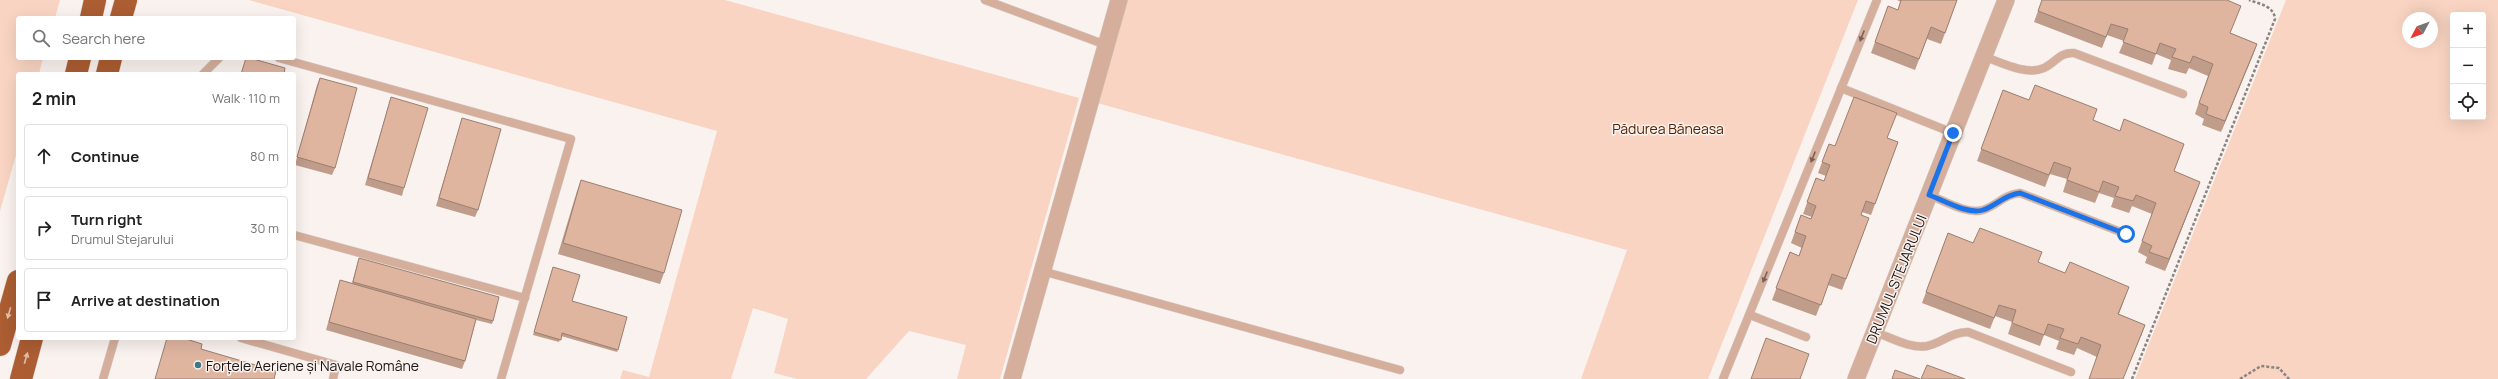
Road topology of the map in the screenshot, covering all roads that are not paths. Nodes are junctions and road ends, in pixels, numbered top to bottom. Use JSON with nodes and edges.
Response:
{"nodes":[{"id":1,"x":95,"y":0,"type":"edge"},
{"id":2,"x":126,"y":0,"type":"edge"},
{"id":3,"x":985,"y":0,"type":"edge"},
{"id":4,"x":1120,"y":0,"type":"edge"},
{"id":5,"x":1877,"y":0,"type":"edge"},
{"id":6,"x":2006,"y":0,"type":"edge"},
{"id":7,"x":91,"y":16,"type":"edge"},
{"id":8,"x":122,"y":16,"type":"edge"},
{"id":9,"x":1106,"y":45,"type":"junction"},
{"id":10,"x":1983,"y":56,"type":"junction"},
{"id":11,"x":80,"y":60,"type":"edge"},
{"id":12,"x":110,"y":60,"type":"edge"},
{"id":13,"x":217,"y":60,"type":"edge"},
{"id":14,"x":286,"y":60,"type":"edge"},
{"id":15,"x":76,"y":72,"type":"edge"},
{"id":16,"x":107,"y":72,"type":"edge"},
{"id":17,"x":205,"y":72,"type":"edge"},
{"id":18,"x":1841,"y":88,"type":"junction"},
{"id":19,"x":2183,"y":94,"type":"dead end"},
{"id":20,"x":1953,"y":133,"type":"junction"},
{"id":21,"x":1929,"y":195,"type":"junction"},
{"id":22,"x":2126,"y":234,"type":"dead end"},
{"id":23,"x":296,"y":236,"type":"edge"},
{"id":24,"x":1042,"y":271,"type":"junction"},
{"id":25,"x":16,"y":288,"type":"edge"},
{"id":26,"x":525,"y":298,"type":"junction"},
{"id":27,"x":1750,"y":314,"type":"junction"},
{"id":28,"x":1875,"y":332,"type":"junction"},
{"id":29,"x":1806,"y":336,"type":"dead end"},
{"id":30,"x":31,"y":340,"type":"edge"},
{"id":31,"x":114,"y":340,"type":"edge"},
{"id":32,"x":248,"y":340,"type":"edge"},
{"id":33,"x":0,"y":346,"type":"edge"},
{"id":34,"x":1400,"y":370,"type":"dead end"},
{"id":35,"x":2071,"y":372,"type":"dead end"},
{"id":36,"x":21,"y":379,"type":"edge"},
{"id":37,"x":103,"y":379,"type":"edge"},
{"id":38,"x":332,"y":379,"type":"edge"},
{"id":39,"x":501,"y":379,"type":"edge"},
{"id":40,"x":1012,"y":379,"type":"edge"},
{"id":41,"x":1724,"y":379,"type":"edge"},
{"id":42,"x":1856,"y":379,"type":"edge"}],
"edges":[{"from":1,"to":7,"type":"highway"},
{"from":2,"to":8,"type":"highway"},
{"from":3,"to":9,"type":"lane"},
{"from":4,"to":9,"type":"street"},
{"from":5,"to":18,"type":"lane","one_way":true},
{"from":6,"to":10,"type":"street","name":"DRUMUL STEJARULUI"},
{"from":9,"to":24,"type":"street"},
{"from":10,"to":19,"type":"lane"},
{"from":10,"to":20,"type":"street","name":"DRUMUL STEJARULUI"},
{"from":11,"to":15,"type":"highway"},
{"from":12,"to":16,"type":"highway"},
{"from":13,"to":17,"type":"lane"},
{"from":14,"to":26,"type":"lane"},
{"from":18,"to":20,"type":"lane"},
{"from":18,"to":27,"type":"lane","one_way":true},
{"from":20,"to":21,"type":"street","name":"DRUMUL STEJARULUI"},
{"from":21,"to":22,"type":"lane"},
{"from":21,"to":28,"type":"street","name":"DRUMUL STEJARULUI"},
{"from":23,"to":26,"type":"lane"},
{"from":24,"to":34,"type":"lane"},
{"from":24,"to":40,"type":"street"},
{"from":25,"to":33,"type":"highway","one_way":true},
{"from":26,"to":39,"type":"lane"},
{"from":27,"to":29,"type":"lane"},
{"from":27,"to":41,"type":"lane"},
{"from":28,"to":35,"type":"lane"},
{"from":28,"to":42,"type":"street","name":"DRUMUL STEJARULUI"},
{"from":36,"to":30,"type":"highway","one_way":true},
{"from":31,"to":37,"type":"lane"},
{"from":32,"to":38,"type":"lane"}]}
